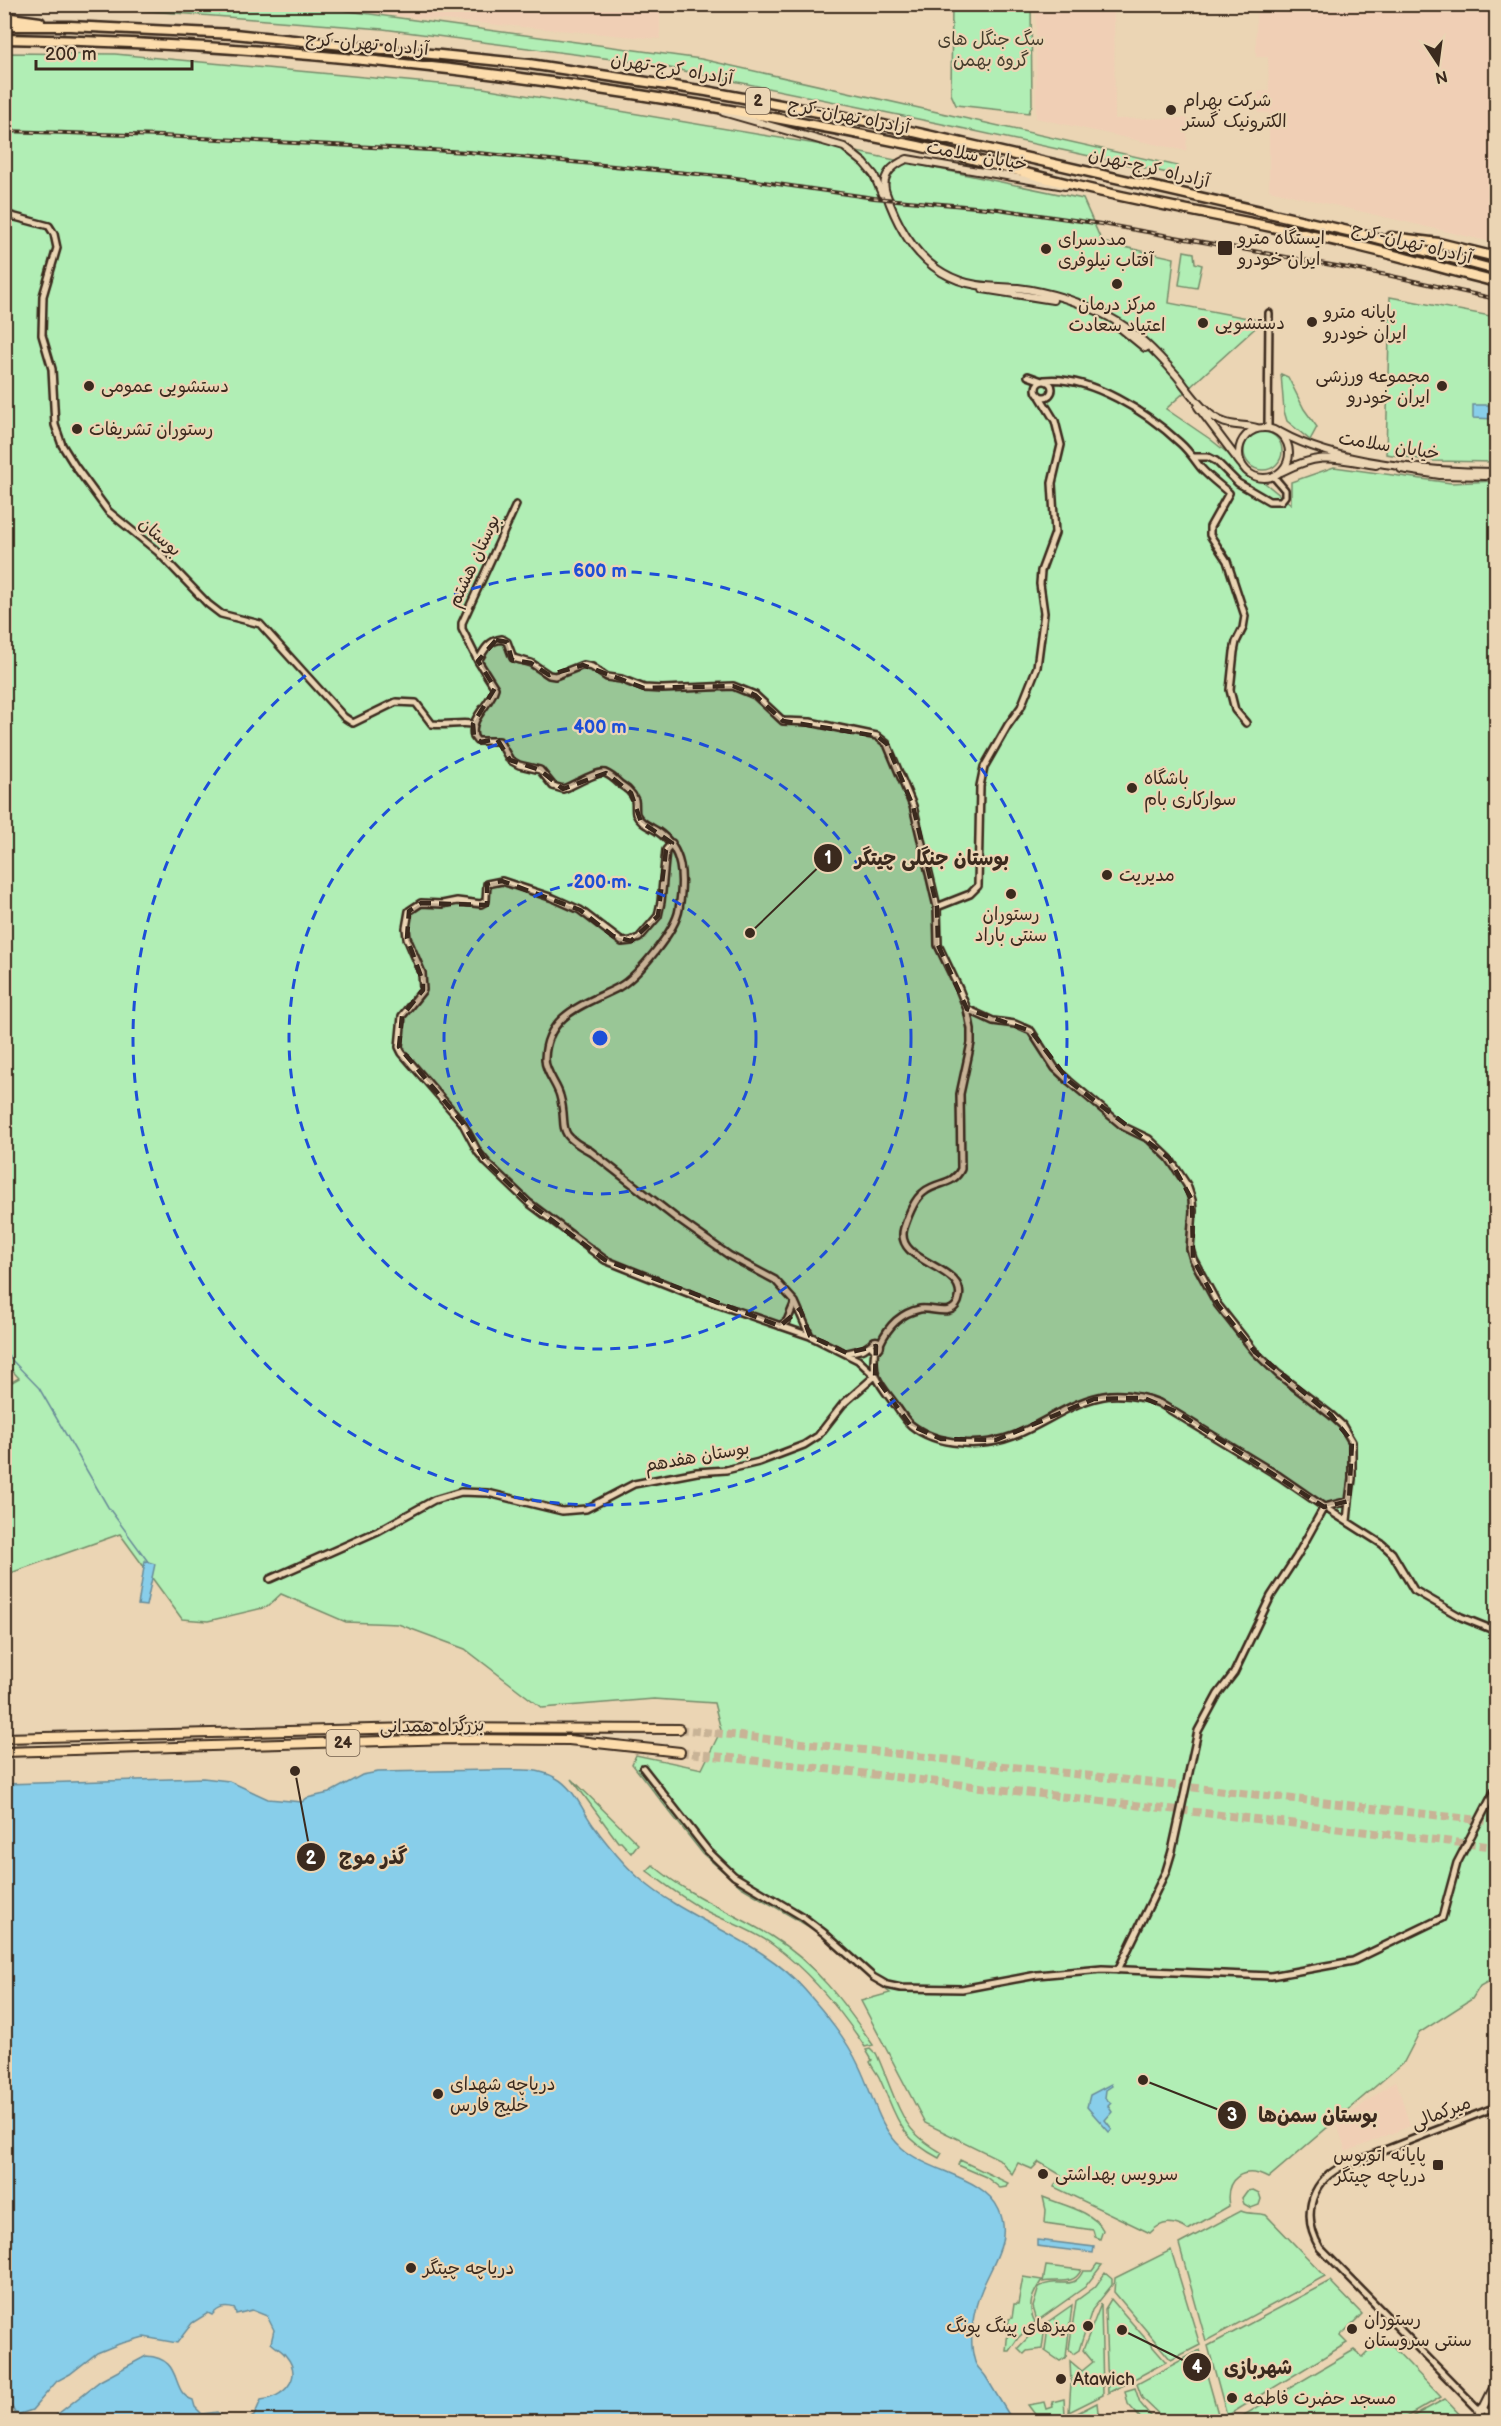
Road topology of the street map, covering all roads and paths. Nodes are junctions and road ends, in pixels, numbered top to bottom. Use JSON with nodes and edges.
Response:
{"nodes":[{"id":1,"x":4,"y":17,"type":"edge"},
{"id":2,"x":4,"y":26,"type":"edge"},
{"id":3,"x":70,"y":26,"type":"junction"},
{"id":4,"x":4,"y":40,"type":"edge"},
{"id":5,"x":709,"y":107,"type":"junction"},
{"id":6,"x":1083,"y":187,"type":"junction"},
{"id":7,"x":4,"y":214,"type":"edge"},
{"id":8,"x":1361,"y":234,"type":"junction"},
{"id":9,"x":1497,"y":257,"type":"edge"},
{"id":10,"x":1497,"y":270,"type":"edge"},
{"id":11,"x":1497,"y":282,"type":"edge"},
{"id":12,"x":1018,"y":291,"type":"junction"},
{"id":13,"x":1269,"y":313,"type":"dead end"},
{"id":14,"x":1068,"y":380,"type":"junction"},
{"id":15,"x":1043,"y":381,"type":"junction"},
{"id":16,"x":1036,"y":388,"type":"junction"},
{"id":17,"x":1051,"y":393,"type":"junction"},
{"id":18,"x":1039,"y":395,"type":"junction"},
{"id":19,"x":1048,"y":410,"type":"junction"},
{"id":20,"x":1268,"y":426,"type":"junction"},
{"id":21,"x":1257,"y":428,"type":"junction"},
{"id":22,"x":1280,"y":432,"type":"junction"},
{"id":23,"x":1194,"y":457,"type":"junction"},
{"id":24,"x":1241,"y":464,"type":"junction"},
{"id":25,"x":1281,"y":472,"type":"junction"},
{"id":26,"x":1497,"y":474,"type":"edge"},
{"id":27,"x":1274,"y":477,"type":"junction"},
{"id":28,"x":516,"y":505,"type":"dead end"},
{"id":29,"x":478,"y":662,"type":"junction"},
{"id":30,"x":1246,"y":723,"type":"dead end"},
{"id":31,"x":473,"y":724,"type":"junction"},
{"id":32,"x":672,"y":843,"type":"junction"},
{"id":33,"x":937,"y":907,"type":"junction"},
{"id":34,"x":967,"y":1009,"type":"junction"},
{"id":35,"x":795,"y":1302,"type":"junction"},
{"id":36,"x":780,"y":1326,"type":"junction"},
{"id":37,"x":810,"y":1336,"type":"junction"},
{"id":38,"x":873,"y":1347,"type":"junction"},
{"id":39,"x":848,"y":1353,"type":"junction"},
{"id":40,"x":875,"y":1376,"type":"junction"},
{"id":41,"x":1349,"y":1501,"type":"junction"},
{"id":42,"x":1324,"y":1507,"type":"junction"},
{"id":43,"x":1347,"y":1521,"type":"junction"},
{"id":44,"x":270,"y":1579,"type":"dead end"},
{"id":45,"x":1497,"y":1631,"type":"edge"},
{"id":46,"x":679,"y":1729,"type":"tunnel mouth"},
{"id":47,"x":4,"y":1738,"type":"edge"},
{"id":48,"x":4,"y":1752,"type":"edge"},
{"id":49,"x":680,"y":1752,"type":"tunnel mouth"},
{"id":50,"x":643,"y":1768,"type":"dead end"},
{"id":51,"x":1497,"y":1788,"type":"edge"},
{"id":52,"x":1118,"y":1970,"type":"junction"},
{"id":53,"x":1497,"y":2107,"type":"edge"},
{"id":54,"x":1497,"y":2382,"type":"edge"},
{"id":55,"x":1497,"y":2401,"type":"edge"},
{"id":56,"x":1490,"y":2414,"type":"junction"},
{"id":57,"x":1480,"y":2416,"type":"edge"},
{"id":58,"x":1497,"y":2420,"type":"edge"}],
"edges":[{"from":1,"to":3,"type":"highway"},
{"from":2,"to":3,"type":"highway","name":"آزادراه کرج-تهران","number":"2"},
{"from":3,"to":8,"type":"highway","name":"آزادراه کرج-تهران","number":"2"},
{"from":4,"to":5,"type":"highway","name":"آزادراه تهران-کرج","number":"2"},
{"from":5,"to":6,"type":"highway","name":"آزادراه تهران-کرج","number":"2"},
{"from":5,"to":12,"type":"main road","name":"خیابان سلامت"},
{"from":6,"to":11,"type":"highway","name":"آزادراه تهران-کرج","number":"2"},
{"from":6,"to":12,"type":"main road","name":"خیابان سلامت"},
{"from":7,"to":31,"type":"street","name":"بوستان"},
{"from":8,"to":9,"type":"highway"},
{"from":8,"to":10,"type":"highway","name":"آزادراه کرج-تهران","number":"2"},
{"from":12,"to":21,"type":"main road","name":"خیابان سلامت"},
{"from":12,"to":24,"type":"main road","name":"خیابان سلامت"},
{"from":13,"to":20,"type":"street"},
{"from":14,"to":15,"type":"street"},
{"from":14,"to":17,"type":"street"},
{"from":14,"to":23,"type":"street"},
{"from":15,"to":16,"type":"street"},
{"from":15,"to":16,"type":"street"},
{"from":15,"to":17,"type":"street"},
{"from":16,"to":18,"type":"street"},
{"from":17,"to":18,"type":"street"},
{"from":17,"to":19,"type":"street"},
{"from":18,"to":19,"type":"street"},
{"from":19,"to":33,"type":"street"},
{"from":20,"to":21,"type":"main road"},
{"from":20,"to":22,"type":"main road"},
{"from":21,"to":24,"type":"main road"},
{"from":22,"to":25,"type":"main road"},
{"from":22,"to":26,"type":"main road","name":"خیابان سلامت"},
{"from":23,"to":27,"type":"street"},
{"from":23,"to":30,"type":"street"},
{"from":24,"to":27,"type":"main road"},
{"from":25,"to":26,"type":"main road","name":"خیابان سلامت"},
{"from":25,"to":27,"type":"main road"},
{"from":28,"to":29,"type":"street","name":"بوستان هشتم"},
{"from":29,"to":31,"type":"street","name":"بوستان هشتم"},
{"from":29,"to":33,"type":"street"},
{"from":31,"to":32,"type":"street"},
{"from":32,"to":35,"type":"street"},
{"from":32,"to":36,"type":"street"},
{"from":33,"to":34,"type":"street"},
{"from":34,"to":38,"type":"street"},
{"from":34,"to":41,"type":"street"},
{"from":35,"to":36,"type":"street"},
{"from":35,"to":37,"type":"street"},
{"from":36,"to":37,"type":"street"},
{"from":37,"to":39,"type":"street"},
{"from":38,"to":39,"type":"street"},
{"from":38,"to":40,"type":"street"},
{"from":39,"to":40,"type":"street"},
{"from":40,"to":42,"type":"street"},
{"from":40,"to":44,"type":"street","name":"بوستان هفدهم"},
{"from":41,"to":42,"type":"street"},
{"from":41,"to":43,"type":"street"},
{"from":42,"to":43,"type":"street"},
{"from":42,"to":52,"type":"street"},
{"from":43,"to":45,"type":"street"},
{"from":46,"to":47,"type":"highway","name":"بزرگراه همدانی","number":"24"},
{"from":48,"to":49,"type":"highway","name":"بزرگراه همدانی","number":"24"},
{"from":50,"to":52,"type":"street"},
{"from":51,"to":52,"type":"street"},
{"from":53,"to":57,"type":"street","name":"میرکمالی"},
{"from":54,"to":57,"type":"main road"},
{"from":55,"to":56,"type":"main road"},
{"from":56,"to":57,"type":"main road"},
{"from":56,"to":58,"type":"street"}]}
